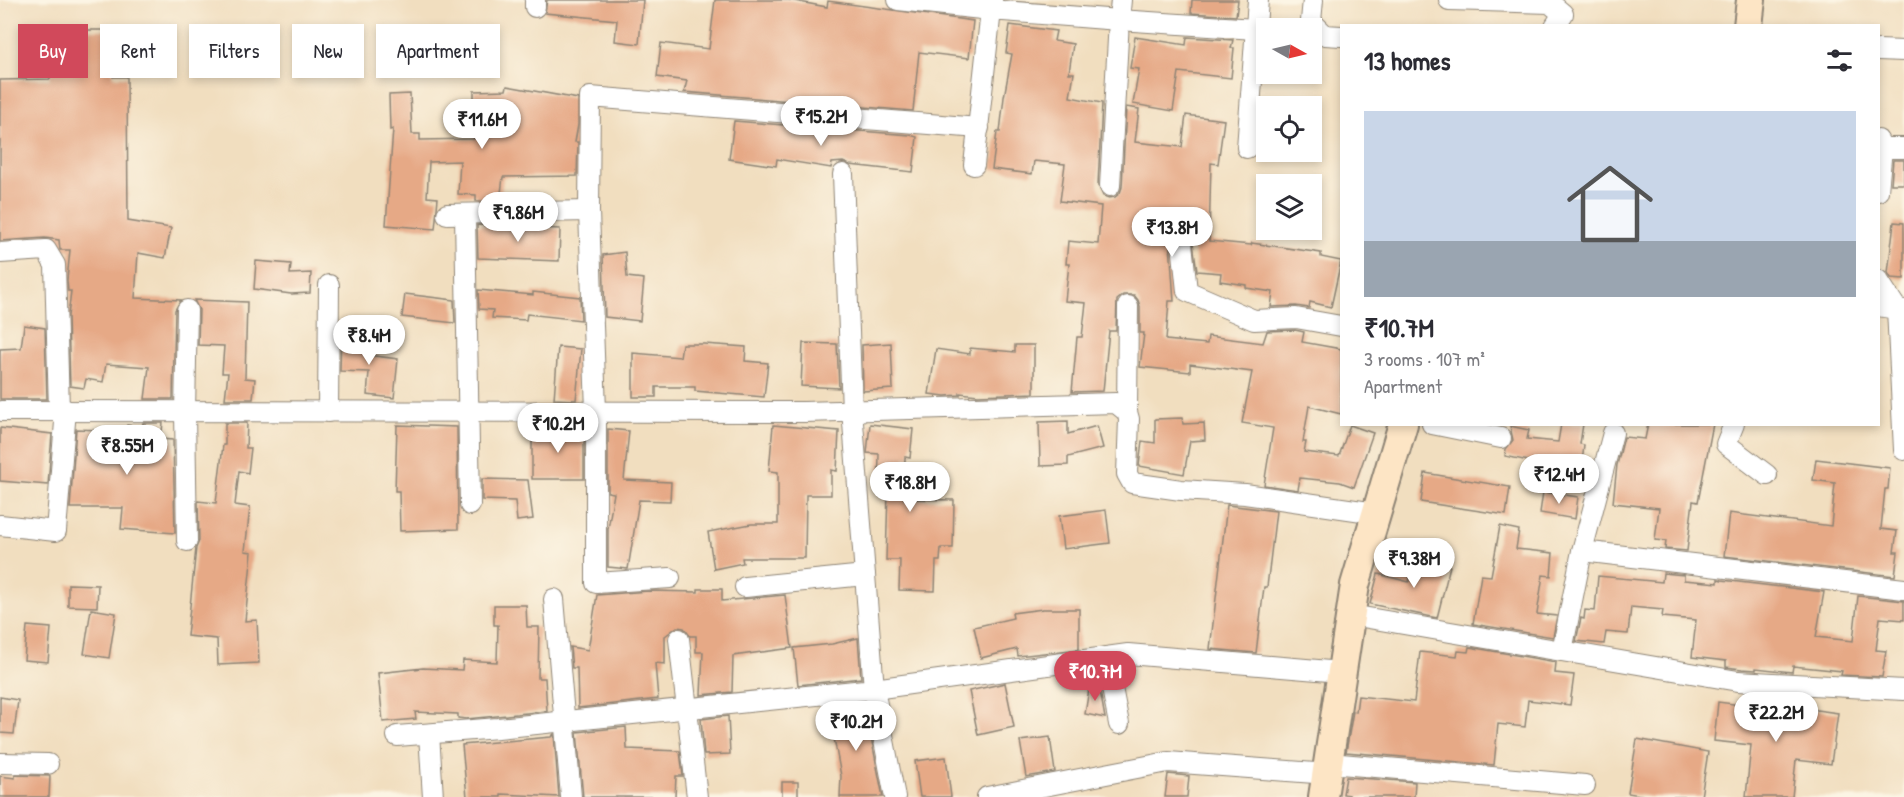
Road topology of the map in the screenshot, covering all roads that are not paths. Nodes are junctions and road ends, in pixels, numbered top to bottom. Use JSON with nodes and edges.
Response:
{"nodes":[{"id":1,"x":898,"y":0,"type":"edge"},
{"id":2,"x":1258,"y":0,"type":"edge"},
{"id":3,"x":1313,"y":0,"type":"edge"},
{"id":4,"x":1449,"y":0,"type":"edge"},
{"id":5,"x":1751,"y":0,"type":"edge"},
{"id":6,"x":991,"y":5,"type":"edge"},
{"id":7,"x":1120,"y":10,"type":"edge"},
{"id":8,"x":1556,"y":24,"type":"edge"},
{"id":9,"x":1748,"y":24,"type":"edge"},
{"id":10,"x":1255,"y":29,"type":"junction"},
{"id":11,"x":1340,"y":36,"type":"edge"},
{"id":12,"x":1880,"y":50,"type":"edge"},
{"id":13,"x":1904,"y":51,"type":"edge"},
{"id":14,"x":979,"y":128,"type":"junction"},
{"id":15,"x":1880,"y":144,"type":"edge"},
{"id":16,"x":1247,"y":148,"type":"dead end"},
{"id":17,"x":1904,"y":148,"type":"edge"},
{"id":18,"x":974,"y":165,"type":"dead end"},
{"id":19,"x":843,"y":174,"type":"dead end"},
{"id":20,"x":1110,"y":186,"type":"dead end"},
{"id":21,"x":589,"y":211,"type":"junction"},
{"id":22,"x":1182,"y":243,"type":"dead end"},
{"id":23,"x":0,"y":253,"type":"edge"},
{"id":24,"x":1880,"y":284,"type":"edge"},
{"id":25,"x":329,"y":285,"type":"dead end"},
{"id":26,"x":1128,"y":306,"type":"dead end"},
{"id":27,"x":1893,"y":308,"type":"edge"},
{"id":28,"x":187,"y":310,"type":"dead end"},
{"id":29,"x":1340,"y":326,"type":"edge"},
{"id":30,"x":62,"y":410,"type":"junction"},
{"id":31,"x":852,"y":410,"type":"junction"},
{"id":32,"x":1,"y":411,"type":"edge"},
{"id":33,"x":468,"y":411,"type":"junction"},
{"id":34,"x":596,"y":411,"type":"junction"},
{"id":35,"x":185,"y":412,"type":"junction"},
{"id":36,"x":328,"y":412,"type":"junction"},
{"id":37,"x":1127,"y":412,"type":"junction"},
{"id":38,"x":1401,"y":426,"type":"edge"},
{"id":39,"x":1442,"y":426,"type":"edge"},
{"id":40,"x":1733,"y":426,"type":"edge"},
{"id":41,"x":1613,"y":433,"type":"dead end"},
{"id":42,"x":1501,"y":438,"type":"dead end"},
{"id":43,"x":1904,"y":450,"type":"edge"},
{"id":44,"x":1767,"y":475,"type":"dead end"},
{"id":45,"x":470,"y":505,"type":"dead end"},
{"id":46,"x":1376,"y":513,"type":"junction"},
{"id":47,"x":0,"y":525,"type":"edge"},
{"id":48,"x":187,"y":541,"type":"dead end"},
{"id":49,"x":1582,"y":550,"type":"junction"},
{"id":50,"x":865,"y":575,"type":"junction"},
{"id":51,"x":670,"y":578,"type":"dead end"},
{"id":52,"x":745,"y":588,"type":"dead end"},
{"id":53,"x":1904,"y":589,"type":"edge"},
{"id":54,"x":554,"y":599,"type":"dead end"},
{"id":55,"x":1351,"y":615,"type":"junction"},
{"id":56,"x":679,"y":639,"type":"dead end"},
{"id":57,"x":1562,"y":651,"type":"junction"},
{"id":58,"x":1106,"y":657,"type":"junction"},
{"id":59,"x":1341,"y":672,"type":"junction"},
{"id":60,"x":874,"y":689,"type":"junction"},
{"id":61,"x":1904,"y":690,"type":"edge"},
{"id":62,"x":687,"y":709,"type":"junction"},
{"id":63,"x":565,"y":721,"type":"junction"},
{"id":64,"x":1119,"y":724,"type":"dead end"},
{"id":65,"x":429,"y":734,"type":"junction"},
{"id":66,"x":397,"y":736,"type":"dead end"},
{"id":67,"x":0,"y":763,"type":"edge"},
{"id":68,"x":1329,"y":763,"type":"junction"},
{"id":69,"x":48,"y":764,"type":"dead end"},
{"id":70,"x":1585,"y":785,"type":"dead end"},
{"id":71,"x":433,"y":797,"type":"edge"},
{"id":72,"x":571,"y":797,"type":"edge"},
{"id":73,"x":697,"y":797,"type":"edge"},
{"id":74,"x":896,"y":797,"type":"edge"},
{"id":75,"x":987,"y":797,"type":"edge"},
{"id":76,"x":1323,"y":797,"type":"edge"}],
"edges":[{"from":1,"to":6,"type":"street"},
{"from":2,"to":10,"type":"street"},
{"from":3,"to":11,"type":"street"},
{"from":4,"to":8,"type":"street"},
{"from":5,"to":9,"type":"street"},
{"from":6,"to":7,"type":"street"},
{"from":6,"to":14,"type":"street"},
{"from":7,"to":10,"type":"street"},
{"from":7,"to":20,"type":"street"},
{"from":10,"to":16,"type":"street"},
{"from":12,"to":13,"type":"street"},
{"from":14,"to":18,"type":"street"},
{"from":14,"to":21,"type":"street"},
{"from":15,"to":17,"type":"street"},
{"from":19,"to":31,"type":"street"},
{"from":21,"to":33,"type":"street"},
{"from":21,"to":34,"type":"street"},
{"from":22,"to":29,"type":"street"},
{"from":23,"to":30,"type":"street"},
{"from":24,"to":27,"type":"street"},
{"from":25,"to":36,"type":"street"},
{"from":26,"to":37,"type":"street"},
{"from":27,"to":43,"type":"street"},
{"from":28,"to":35,"type":"street"},
{"from":30,"to":32,"type":"street"},
{"from":30,"to":35,"type":"street"},
{"from":30,"to":47,"type":"street"},
{"from":31,"to":34,"type":"street"},
{"from":31,"to":37,"type":"street"},
{"from":31,"to":50,"type":"street"},
{"from":33,"to":34,"type":"street"},
{"from":33,"to":36,"type":"street"},
{"from":33,"to":45,"type":"street"},
{"from":34,"to":51,"type":"street"},
{"from":35,"to":36,"type":"street"},
{"from":35,"to":48,"type":"street"},
{"from":37,"to":46,"type":"street"},
{"from":38,"to":46,"type":"street"},
{"from":39,"to":42,"type":"street"},
{"from":40,"to":44,"type":"street"},
{"from":41,"to":49,"type":"street"},
{"from":46,"to":55,"type":"street"},
{"from":49,"to":53,"type":"street"},
{"from":49,"to":57,"type":"street"},
{"from":50,"to":52,"type":"street"},
{"from":50,"to":60,"type":"street"},
{"from":54,"to":63,"type":"street"},
{"from":55,"to":57,"type":"street"},
{"from":55,"to":59,"type":"street"},
{"from":56,"to":62,"type":"street"},
{"from":57,"to":61,"type":"street"},
{"from":58,"to":59,"type":"street"},
{"from":58,"to":60,"type":"street"},
{"from":58,"to":64,"type":"street"},
{"from":59,"to":68,"type":"street"},
{"from":60,"to":62,"type":"street"},
{"from":60,"to":74,"type":"street"},
{"from":62,"to":63,"type":"street"},
{"from":62,"to":73,"type":"street"},
{"from":63,"to":65,"type":"street"},
{"from":63,"to":72,"type":"street"},
{"from":65,"to":66,"type":"street"},
{"from":65,"to":71,"type":"street"},
{"from":67,"to":69,"type":"street"},
{"from":68,"to":70,"type":"street"},
{"from":68,"to":75,"type":"street"},
{"from":68,"to":76,"type":"street"}]}
